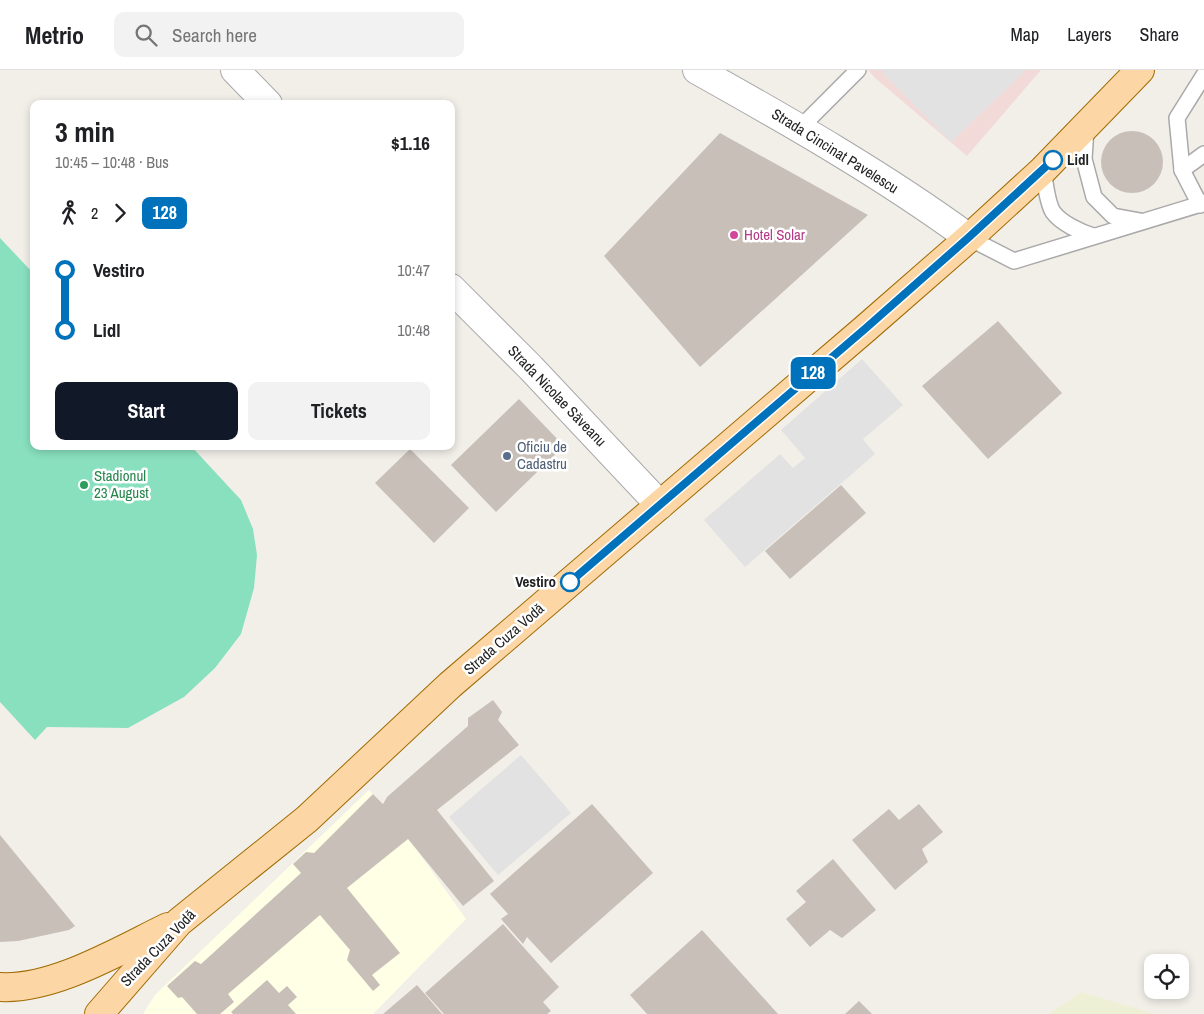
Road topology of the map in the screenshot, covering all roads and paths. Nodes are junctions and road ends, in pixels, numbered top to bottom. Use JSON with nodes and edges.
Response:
{"nodes":[{"id":1,"x":235,"y":70,"type":"edge"},
{"id":2,"x":698,"y":70,"type":"edge"},
{"id":3,"x":858,"y":70,"type":"edge"},
{"id":4,"x":1140,"y":70,"type":"edge"},
{"id":5,"x":1204,"y":75,"type":"edge"},
{"id":6,"x":264,"y":100,"type":"edge"},
{"id":7,"x":1086,"y":126,"type":"junction"},
{"id":8,"x":800,"y":128,"type":"junction"},
{"id":9,"x":1204,"y":154,"type":"edge"},
{"id":10,"x":1043,"y":170,"type":"junction"},
{"id":11,"x":1182,"y":170,"type":"junction"},
{"id":12,"x":1202,"y":203,"type":"edge"},
{"id":13,"x":1144,"y":222,"type":"junction"},
{"id":14,"x":1093,"y":236,"type":"junction"},
{"id":15,"x":968,"y":238,"type":"junction"},
{"id":16,"x":455,"y":292,"type":"edge"},
{"id":17,"x":660,"y":505,"type":"junction"},
{"id":18,"x":179,"y":922,"type":"junction"},
{"id":19,"x":0,"y":987,"type":"edge"},
{"id":20,"x":99,"y":1014,"type":"edge"}],
"edges":[{"from":1,"to":6,"type":"street"},
{"from":2,"to":8,"type":"street","name":"Strada Cincinat Pavelescu"},
{"from":3,"to":8,"type":"lane"},
{"from":4,"to":7,"type":"main road","name":"Strada Cuza Vodă"},
{"from":5,"to":11,"type":"lane"},
{"from":7,"to":10,"type":"main road","name":"Strada Cuza Vodă"},
{"from":7,"to":13,"type":"lane"},
{"from":8,"to":15,"type":"street","name":"Strada Cincinat Pavelescu"},
{"from":9,"to":11,"type":"lane"},
{"from":10,"to":14,"type":"lane"},
{"from":10,"to":15,"type":"main road","name":"Strada Cuza Vodă"},
{"from":11,"to":12,"type":"lane"},
{"from":12,"to":13,"type":"lane"},
{"from":13,"to":14,"type":"lane"},
{"from":14,"to":15,"type":"lane"},
{"from":15,"to":17,"type":"main road","name":"Strada Cuza Vodă"},
{"from":16,"to":17,"type":"street","name":"Strada Nicolae Săveanu"},
{"from":17,"to":18,"type":"main road","name":"Strada Cuza Vodă"},
{"from":18,"to":19,"type":"main road"},
{"from":18,"to":20,"type":"main road","name":"Strada Cuza Vodă"}]}
